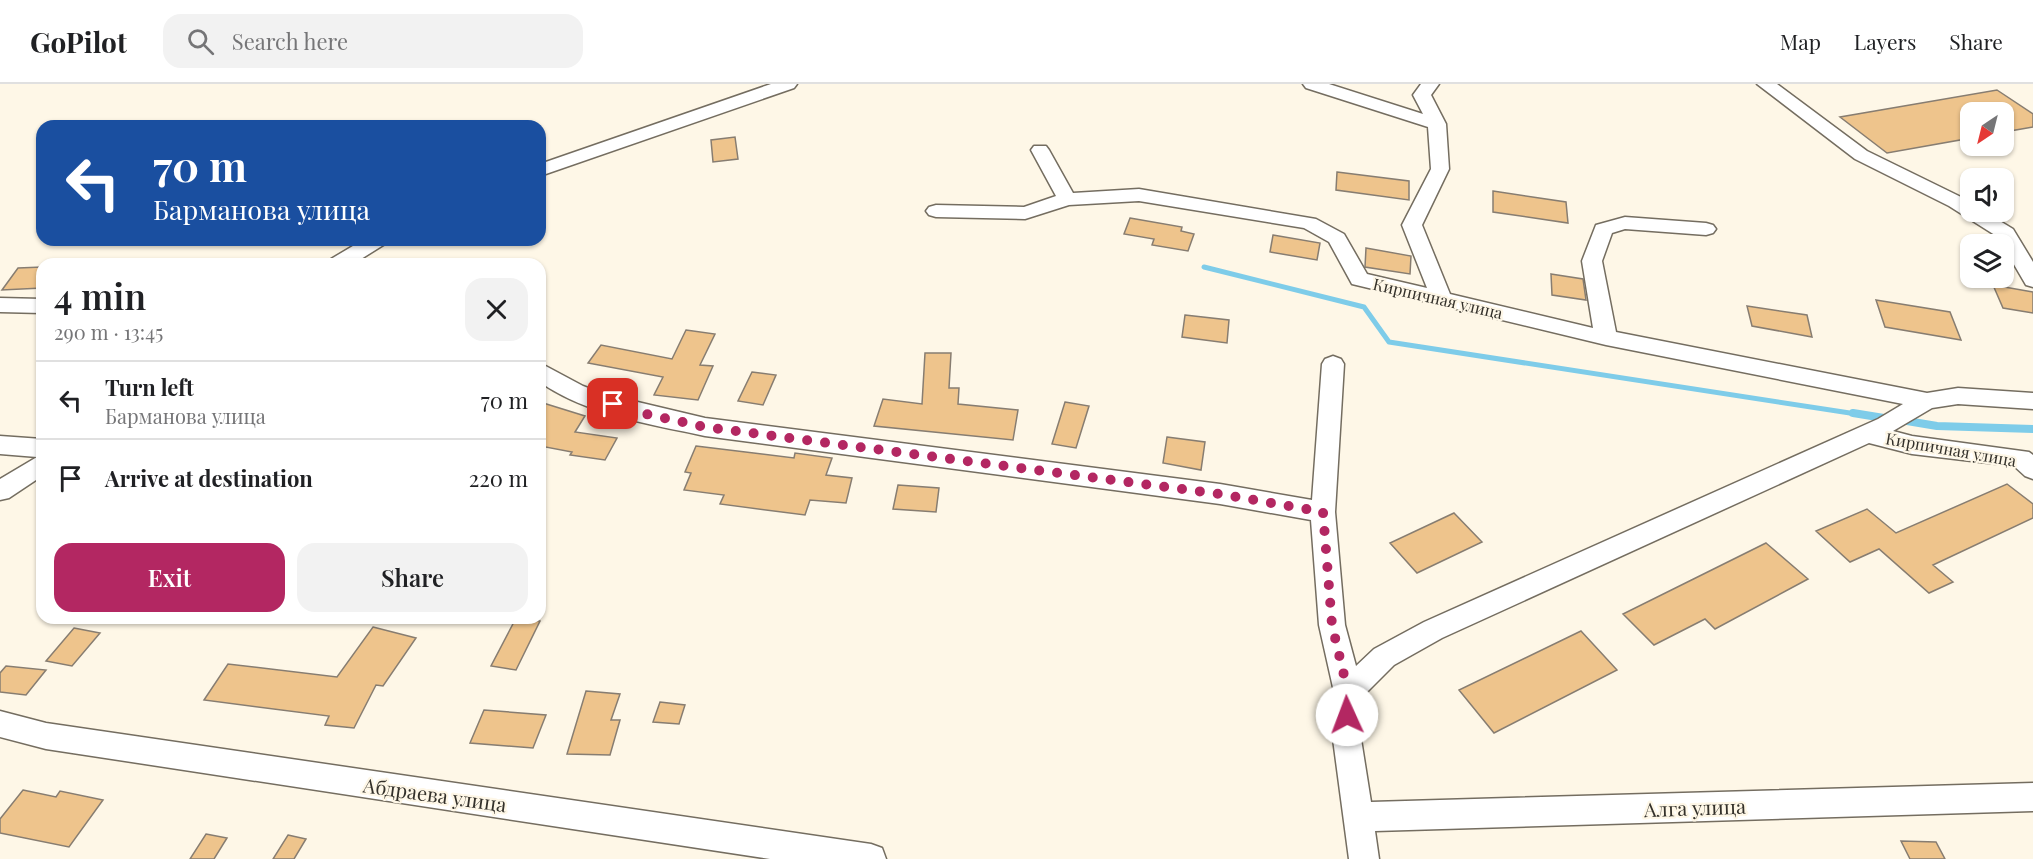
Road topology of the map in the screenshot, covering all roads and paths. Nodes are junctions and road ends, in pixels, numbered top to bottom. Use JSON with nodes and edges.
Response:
{"nodes":[{"id":1,"x":788,"y":84,"type":"edge"},
{"id":2,"x":1312,"y":84,"type":"edge"},
{"id":3,"x":1430,"y":84,"type":"edge"},
{"id":4,"x":1766,"y":84,"type":"edge"},
{"id":5,"x":1437,"y":124,"type":"junction"},
{"id":6,"x":1040,"y":150,"type":"dead end"},
{"id":7,"x":546,"y":168,"type":"edge"},
{"id":8,"x":1067,"y":199,"type":"junction"},
{"id":9,"x":936,"y":211,"type":"dead end"},
{"id":10,"x":1706,"y":229,"type":"dead end"},
{"id":11,"x":368,"y":246,"type":"edge"},
{"id":12,"x":348,"y":258,"type":"edge"},
{"id":13,"x":2033,"y":280,"type":"edge"},
{"id":14,"x":1441,"y":297,"type":"junction"},
{"id":15,"x":0,"y":304,"type":"edge"},
{"id":16,"x":36,"y":306,"type":"edge"},
{"id":17,"x":1606,"y":338,"type":"junction"},
{"id":18,"x":1333,"y":364,"type":"dead end"},
{"id":19,"x":546,"y":376,"type":"edge"},
{"id":20,"x":2033,"y":401,"type":"edge"},
{"id":21,"x":1919,"y":405,"type":"junction"},
{"id":22,"x":1876,"y":429,"type":"junction"},
{"id":23,"x":0,"y":445,"type":"edge"},
{"id":24,"x":36,"y":448,"type":"edge"},
{"id":25,"x":2029,"y":462,"type":"edge"},
{"id":26,"x":36,"y":468,"type":"edge"},
{"id":27,"x":0,"y":491,"type":"edge"},
{"id":28,"x":1323,"y":512,"type":"junction"},
{"id":29,"x":1348,"y":692,"type":"junction"},
{"id":30,"x":0,"y":724,"type":"edge"},
{"id":31,"x":2033,"y":796,"type":"edge"},
{"id":32,"x":1358,"y":818,"type":"junction"},
{"id":33,"x":871,"y":859,"type":"edge"},
{"id":34,"x":1364,"y":859,"type":"edge"}],
"edges":[{"from":1,"to":7,"type":"street"},
{"from":2,"to":5,"type":"street"},
{"from":3,"to":5,"type":"street"},
{"from":4,"to":13,"type":"street"},
{"from":5,"to":14,"type":"street"},
{"from":6,"to":8,"type":"street"},
{"from":8,"to":9,"type":"street","name":"Кирпичная улица"},
{"from":8,"to":14,"type":"street","name":"Кирпичная улица"},
{"from":10,"to":17,"type":"street"},
{"from":11,"to":12,"type":"street"},
{"from":14,"to":17,"type":"street","name":"Кирпичная улица"},
{"from":15,"to":16,"type":"street"},
{"from":17,"to":21,"type":"street","name":"Кирпичная улица"},
{"from":18,"to":28,"type":"street"},
{"from":19,"to":28,"type":"street"},
{"from":20,"to":21,"type":"street"},
{"from":21,"to":22,"type":"street"},
{"from":22,"to":25,"type":"street","name":"Кирпичная улица"},
{"from":22,"to":29,"type":"street"},
{"from":23,"to":24,"type":"street"},
{"from":26,"to":27,"type":"street"},
{"from":28,"to":29,"type":"street"},
{"from":29,"to":32,"type":"street"},
{"from":30,"to":33,"type":"street","name":"Абдраева улица"},
{"from":31,"to":32,"type":"street","name":"Алга улица"},
{"from":32,"to":34,"type":"street"}]}
